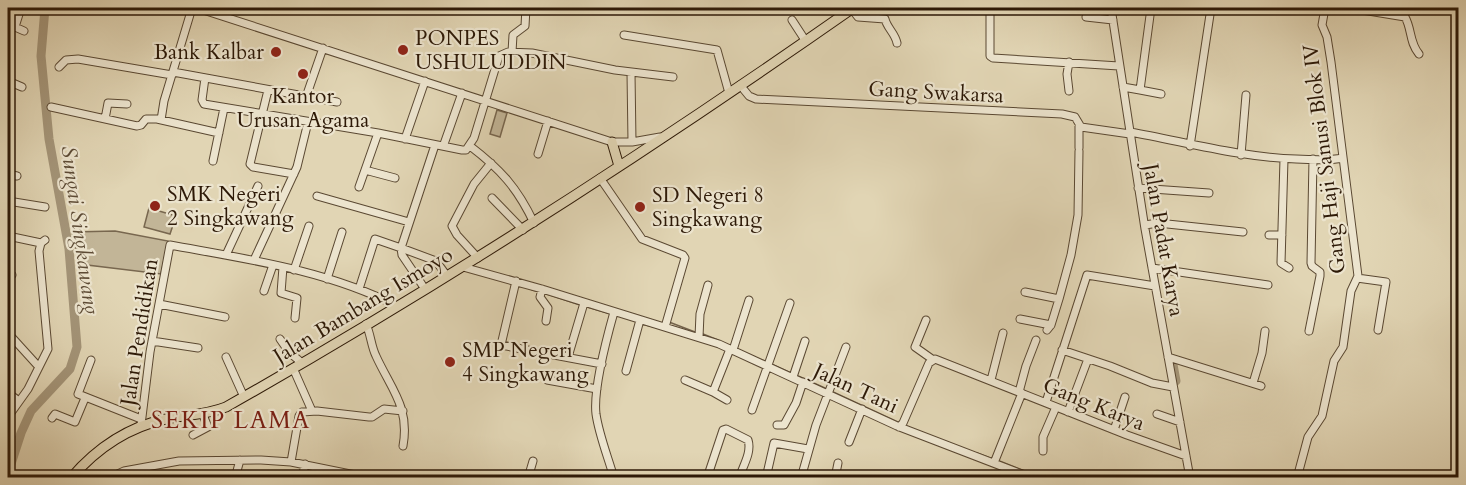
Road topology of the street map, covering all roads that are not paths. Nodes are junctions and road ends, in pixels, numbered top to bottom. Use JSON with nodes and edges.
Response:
{"nodes":[{"id":1,"x":21,"y":8,"type":"edge"},
{"id":2,"x":195,"y":8,"type":"edge"},
{"id":3,"x":526,"y":8,"type":"edge"},
{"id":4,"x":990,"y":8,"type":"edge"},
{"id":5,"x":1111,"y":8,"type":"edge"},
{"id":6,"x":1151,"y":8,"type":"edge"},
{"id":7,"x":1211,"y":8,"type":"edge"},
{"id":8,"x":1325,"y":8,"type":"edge"},
{"id":9,"x":1350,"y":8,"type":"edge"},
{"id":10,"x":219,"y":11,"type":"edge"},
{"id":11,"x":854,"y":11,"type":"edge"},
{"id":12,"x":1086,"y":17,"type":"dead end"},
{"id":13,"x":792,"y":20,"type":"dead end"},
{"id":14,"x":1113,"y":20,"type":"junction"},
{"id":15,"x":11,"y":26,"type":"edge"},
{"id":16,"x":24,"y":31,"type":"dead end"},
{"id":17,"x":624,"y":35,"type":"dead end"},
{"id":18,"x":805,"y":40,"type":"junction"},
{"id":19,"x":897,"y":43,"type":"dead end"},
{"id":20,"x":323,"y":48,"type":"junction"},
{"id":21,"x":512,"y":52,"type":"junction"},
{"id":22,"x":1419,"y":54,"type":"dead end"},
{"id":23,"x":1069,"y":62,"type":"junction"},
{"id":24,"x":1119,"y":66,"type":"junction"},
{"id":25,"x":59,"y":67,"type":"dead end"},
{"id":26,"x":631,"y":73,"type":"junction"},
{"id":27,"x":172,"y":74,"type":"junction"},
{"id":28,"x":673,"y":77,"type":"dead end"},
{"id":29,"x":206,"y":78,"type":"junction"},
{"id":30,"x":8,"y":81,"type":"edge"},
{"id":31,"x":425,"y":81,"type":"junction"},
{"id":32,"x":22,"y":87,"type":"dead end"},
{"id":33,"x":1125,"y":87,"type":"junction"},
{"id":34,"x":743,"y":88,"type":"junction"},
{"id":35,"x":268,"y":90,"type":"junction"},
{"id":36,"x":1140,"y":90,"type":"junction"},
{"id":37,"x":1069,"y":91,"type":"dead end"},
{"id":38,"x":462,"y":93,"type":"junction"},
{"id":39,"x":729,"y":93,"type":"junction"},
{"id":40,"x":1161,"y":94,"type":"dead end"},
{"id":41,"x":1246,"y":95,"type":"dead end"},
{"id":42,"x":306,"y":97,"type":"junction"},
{"id":43,"x":486,"y":100,"type":"junction"},
{"id":44,"x":337,"y":102,"type":"dead end"},
{"id":45,"x":127,"y":104,"type":"dead end"},
{"id":46,"x":51,"y":107,"type":"dead end"},
{"id":47,"x":224,"y":108,"type":"junction"},
{"id":48,"x":261,"y":115,"type":"junction"},
{"id":49,"x":105,"y":119,"type":"junction"},
{"id":50,"x":161,"y":120,"type":"junction"},
{"id":51,"x":548,"y":121,"type":"junction"},
{"id":52,"x":308,"y":122,"type":"junction"},
{"id":53,"x":1079,"y":126,"type":"junction"},
{"id":54,"x":219,"y":133,"type":"junction"},
{"id":55,"x":1132,"y":133,"type":"junction"},
{"id":56,"x":378,"y":134,"type":"junction"},
{"id":57,"x":665,"y":136,"type":"junction"},
{"id":58,"x":405,"y":139,"type":"junction"},
{"id":59,"x":612,"y":142,"type":"junction"},
{"id":60,"x":632,"y":142,"type":"junction"},
{"id":61,"x":444,"y":144,"type":"dead end"},
{"id":62,"x":435,"y":145,"type":"junction"},
{"id":63,"x":470,"y":146,"type":"junction"},
{"id":64,"x":1190,"y":146,"type":"junction"},
{"id":65,"x":538,"y":154,"type":"dead end"},
{"id":66,"x":1241,"y":154,"type":"junction"},
{"id":67,"x":1343,"y":158,"type":"junction"},
{"id":68,"x":1284,"y":159,"type":"junction"},
{"id":69,"x":1313,"y":159,"type":"junction"},
{"id":70,"x":213,"y":160,"type":"dead end"},
{"id":71,"x":491,"y":163,"type":"junction"},
{"id":72,"x":619,"y":166,"type":"junction"},
{"id":73,"x":365,"y":170,"type":"junction"},
{"id":74,"x":294,"y":174,"type":"junction"},
{"id":75,"x":8,"y":175,"type":"edge"},
{"id":76,"x":17,"y":176,"type":"dead end"},
{"id":77,"x":395,"y":178,"type":"dead end"},
{"id":78,"x":600,"y":178,"type":"junction"},
{"id":79,"x":258,"y":186,"type":"dead end"},
{"id":80,"x":359,"y":187,"type":"dead end"},
{"id":81,"x":1140,"y":188,"type":"junction"},
{"id":82,"x":1209,"y":193,"type":"dead end"},
{"id":83,"x":318,"y":195,"type":"dead end"},
{"id":84,"x":492,"y":198,"type":"dead end"},
{"id":85,"x":8,"y":201,"type":"edge"},
{"id":86,"x":45,"y":207,"type":"dead end"},
{"id":87,"x":409,"y":222,"type":"junction"},
{"id":88,"x":534,"y":223,"type":"junction"},
{"id":89,"x":1147,"y":224,"type":"junction"},
{"id":90,"x":309,"y":226,"type":"dead end"},
{"id":91,"x":523,"y":230,"type":"junction"},
{"id":92,"x":342,"y":232,"type":"dead end"},
{"id":93,"x":1243,"y":232,"type":"dead end"},
{"id":94,"x":1269,"y":234,"type":"dead end"},
{"id":95,"x":1282,"y":235,"type":"junction"},
{"id":96,"x":8,"y":236,"type":"edge"},
{"id":97,"x":401,"y":248,"type":"junction"},
{"id":98,"x":226,"y":255,"type":"junction"},
{"id":99,"x":478,"y":258,"type":"junction"},
{"id":100,"x":254,"y":260,"type":"junction"},
{"id":101,"x":273,"y":265,"type":"junction"},
{"id":102,"x":283,"y":267,"type":"junction"},
{"id":103,"x":465,"y":268,"type":"junction"},
{"id":104,"x":1155,"y":268,"type":"junction"},
{"id":105,"x":1289,"y":268,"type":"dead end"},
{"id":106,"x":294,"y":270,"type":"junction"},
{"id":107,"x":447,"y":276,"type":"junction"},
{"id":108,"x":1357,"y":278,"type":"junction"},
{"id":109,"x":327,"y":279,"type":"junction"},
{"id":110,"x":516,"y":281,"type":"junction"},
{"id":111,"x":708,"y":285,"type":"dead end"},
{"id":112,"x":1268,"y":285,"type":"dead end"},
{"id":113,"x":1155,"y":286,"type":"junction"},
{"id":114,"x":359,"y":289,"type":"junction"},
{"id":115,"x":424,"y":289,"type":"junction"},
{"id":116,"x":264,"y":291,"type":"dead end"},
{"id":117,"x":541,"y":291,"type":"junction"},
{"id":118,"x":1025,"y":292,"type":"dead end"},
{"id":119,"x":1059,"y":299,"type":"junction"},
{"id":120,"x":749,"y":300,"type":"dead end"},
{"id":121,"x":790,"y":303,"type":"dead end"},
{"id":122,"x":159,"y":304,"type":"junction"},
{"id":123,"x":397,"y":306,"type":"junction"},
{"id":124,"x":583,"y":306,"type":"junction"},
{"id":125,"x":613,"y":315,"type":"junction"},
{"id":126,"x":225,"y":317,"type":"dead end"},
{"id":127,"x":295,"y":318,"type":"dead end"},
{"id":128,"x":1020,"y":319,"type":"dead end"},
{"id":129,"x":640,"y":320,"type":"junction"},
{"id":130,"x":926,"y":320,"type":"dead end"},
{"id":131,"x":546,"y":321,"type":"dead end"},
{"id":132,"x":666,"y":325,"type":"junction"},
{"id":133,"x":368,"y":328,"type":"junction"},
{"id":134,"x":1378,"y":330,"type":"dead end"},
{"id":135,"x":1264,"y":331,"type":"dead end"},
{"id":136,"x":1309,"y":331,"type":"dead end"},
{"id":137,"x":8,"y":333,"type":"edge"},
{"id":138,"x":1003,"y":333,"type":"dead end"},
{"id":139,"x":699,"y":337,"type":"junction"},
{"id":140,"x":280,"y":339,"type":"dead end"},
{"id":141,"x":1036,"y":340,"type":"dead end"},
{"id":142,"x":152,"y":341,"type":"junction"},
{"id":143,"x":805,"y":341,"type":"dead end"},
{"id":144,"x":846,"y":347,"type":"dead end"},
{"id":145,"x":198,"y":348,"type":"dead end"},
{"id":146,"x":731,"y":349,"type":"junction"},
{"id":147,"x":1062,"y":350,"type":"junction"},
{"id":148,"x":226,"y":357,"type":"dead end"},
{"id":149,"x":568,"y":357,"type":"junction"},
{"id":150,"x":1168,"y":357,"type":"junction"},
{"id":151,"x":932,"y":359,"type":"junction"},
{"id":152,"x":1088,"y":359,"type":"junction"},
{"id":153,"x":91,"y":360,"type":"dead end"},
{"id":154,"x":769,"y":363,"type":"junction"},
{"id":155,"x":602,"y":364,"type":"junction"},
{"id":156,"x":38,"y":366,"type":"junction"},
{"id":157,"x":297,"y":370,"type":"junction"},
{"id":158,"x":626,"y":371,"type":"dead end"},
{"id":159,"x":794,"y":375,"type":"junction"},
{"id":160,"x":547,"y":380,"type":"dead end"},
{"id":161,"x":685,"y":380,"type":"dead end"},
{"id":162,"x":991,"y":380,"type":"junction"},
{"id":163,"x":803,"y":382,"type":"junction"},
{"id":164,"x":1173,"y":387,"type":"junction"},
{"id":165,"x":597,"y":389,"type":"junction"},
{"id":166,"x":828,"y":391,"type":"junction"},
{"id":167,"x":713,"y":392,"type":"junction"},
{"id":168,"x":8,"y":393,"type":"edge"},
{"id":169,"x":1021,"y":393,"type":"junction"},
{"id":170,"x":244,"y":397,"type":"junction"},
{"id":171,"x":1125,"y":397,"type":"dead end"},
{"id":172,"x":85,"y":398,"type":"junction"},
{"id":173,"x":727,"y":400,"type":"dead end"},
{"id":174,"x":19,"y":401,"type":"junction"},
{"id":175,"x":1046,"y":402,"type":"junction"},
{"id":176,"x":1056,"y":407,"type":"junction"},
{"id":177,"x":862,"y":409,"type":"junction"},
{"id":178,"x":752,"y":410,"type":"dead end"},
{"id":179,"x":312,"y":411,"type":"junction"},
{"id":180,"x":403,"y":411,"type":"junction"},
{"id":181,"x":1068,"y":412,"type":"junction"},
{"id":182,"x":1157,"y":414,"type":"dead end"},
{"id":183,"x":8,"y":417,"type":"edge"},
{"id":184,"x":52,"y":418,"type":"dead end"},
{"id":185,"x":206,"y":420,"type":"junction"},
{"id":186,"x":141,"y":422,"type":"junction"},
{"id":187,"x":1180,"y":422,"type":"junction"},
{"id":188,"x":777,"y":425,"type":"dead end"},
{"id":189,"x":901,"y":425,"type":"junction"},
{"id":190,"x":1114,"y":430,"type":"junction"},
{"id":191,"x":193,"y":435,"type":"dead end"},
{"id":192,"x":849,"y":442,"type":"dead end"},
{"id":193,"x":403,"y":446,"type":"dead end"},
{"id":194,"x":808,"y":449,"type":"junction"},
{"id":195,"x":1043,"y":451,"type":"dead end"},
{"id":196,"x":1186,"y":456,"type":"junction"},
{"id":197,"x":240,"y":460,"type":"junction"},
{"id":198,"x":995,"y":460,"type":"junction"},
{"id":199,"x":533,"y":461,"type":"dead end"},
{"id":200,"x":291,"y":462,"type":"junction"},
{"id":201,"x":838,"y":463,"type":"dead end"},
{"id":202,"x":305,"y":464,"type":"junction"},
{"id":203,"x":71,"y":477,"type":"edge"},
{"id":204,"x":109,"y":477,"type":"edge"},
{"id":205,"x":236,"y":477,"type":"edge"},
{"id":206,"x":302,"y":477,"type":"edge"},
{"id":207,"x":370,"y":477,"type":"edge"},
{"id":208,"x":528,"y":477,"type":"edge"},
{"id":209,"x":614,"y":477,"type":"edge"},
{"id":210,"x":707,"y":477,"type":"edge"},
{"id":211,"x":739,"y":477,"type":"edge"},
{"id":212,"x":766,"y":477,"type":"edge"},
{"id":213,"x":801,"y":477,"type":"edge"},
{"id":214,"x":834,"y":477,"type":"edge"},
{"id":215,"x":1032,"y":477,"type":"edge"},
{"id":216,"x":1190,"y":477,"type":"edge"},
{"id":217,"x":1298,"y":477,"type":"edge"}],
"edges":[{"from":1,"to":15,"type":"street"},
{"from":2,"to":10,"type":"street"},
{"from":2,"to":27,"type":"street"},
{"from":3,"to":21,"type":"street"},
{"from":4,"to":23,"type":"street"},
{"from":5,"to":14,"type":"street","name":"Jalan Padat Karya"},
{"from":6,"to":36,"type":"street"},
{"from":7,"to":64,"type":"street"},
{"from":8,"to":67,"type":"street","name":"Gang Haji Sanusi Blok IV"},
{"from":9,"to":22,"type":"street"},
{"from":10,"to":20,"type":"street"},
{"from":11,"to":18,"type":"main road","name":"Jalan Bambang Ismoyo"},
{"from":11,"to":19,"type":"street"},
{"from":12,"to":14,"type":"street"},
{"from":13,"to":18,"type":"street"},
{"from":14,"to":24,"type":"street","name":"Jalan Padat Karya"},
{"from":15,"to":16,"type":"street"},
{"from":17,"to":39,"type":"street"},
{"from":18,"to":34,"type":"main road","name":"Jalan Bambang Ismoyo"},
{"from":20,"to":31,"type":"street"},
{"from":20,"to":42,"type":"street"},
{"from":21,"to":26,"type":"street"},
{"from":21,"to":43,"type":"street"},
{"from":23,"to":24,"type":"street"},
{"from":23,"to":37,"type":"street"},
{"from":24,"to":33,"type":"street","name":"Jalan Padat Karya"},
{"from":25,"to":27,"type":"street"},
{"from":26,"to":28,"type":"street"},
{"from":26,"to":60,"type":"street"},
{"from":27,"to":29,"type":"street"},
{"from":27,"to":50,"type":"street"},
{"from":29,"to":35,"type":"street"},
{"from":29,"to":47,"type":"street"},
{"from":30,"to":32,"type":"street"},
{"from":31,"to":38,"type":"street"},
{"from":31,"to":58,"type":"street"},
{"from":33,"to":36,"type":"street"},
{"from":33,"to":55,"type":"street","name":"Jalan Padat Karya"},
{"from":34,"to":39,"type":"main road","name":"Jalan Bambang Ismoyo"},
{"from":34,"to":53,"type":"street","name":"Gang Swakarsa"},
{"from":35,"to":42,"type":"street"},
{"from":35,"to":48,"type":"street"},
{"from":36,"to":40,"type":"street"},
{"from":38,"to":43,"type":"street"},
{"from":38,"to":61,"type":"street"},
{"from":39,"to":57,"type":"main road","name":"Jalan Bambang Ismoyo"},
{"from":41,"to":66,"type":"street"},
{"from":42,"to":44,"type":"street"},
{"from":43,"to":51,"type":"street"},
{"from":43,"to":63,"type":"street"},
{"from":45,"to":49,"type":"street"},
{"from":46,"to":49,"type":"street"},
{"from":47,"to":48,"type":"street"},
{"from":47,"to":54,"type":"street"},
{"from":48,"to":52,"type":"street"},
{"from":48,"to":74,"type":"street"},
{"from":49,"to":50,"type":"street"},
{"from":50,"to":54,"type":"street"},
{"from":51,"to":59,"type":"street"},
{"from":51,"to":65,"type":"street"},
{"from":52,"to":56,"type":"street"},
{"from":52,"to":74,"type":"street"},
{"from":53,"to":55,"type":"street","name":"Gang Swakarsa"},
{"from":53,"to":119,"type":"street"},
{"from":54,"to":70,"type":"street"},
{"from":55,"to":64,"type":"street","name":"Gang Swakarsa"},
{"from":55,"to":81,"type":"street","name":"Jalan Padat Karya"},
{"from":56,"to":58,"type":"street"},
{"from":56,"to":73,"type":"street"},
{"from":57,"to":60,"type":"street"},
{"from":57,"to":72,"type":"main road","name":"Jalan Bambang Ismoyo"},
{"from":58,"to":62,"type":"street"},
{"from":59,"to":60,"type":"street"},
{"from":59,"to":72,"type":"main road"},
{"from":62,"to":63,"type":"street"},
{"from":62,"to":87,"type":"street"},
{"from":63,"to":71,"type":"street"},
{"from":64,"to":66,"type":"street","name":"Gang Swakarsa"},
{"from":66,"to":68,"type":"street","name":"Gang Swakarsa"},
{"from":67,"to":69,"type":"street","name":"Gang Swakarsa"},
{"from":67,"to":108,"type":"street","name":"Gang Haji Sanusi Blok IV"},
{"from":68,"to":69,"type":"street","name":"Gang Swakarsa"},
{"from":68,"to":95,"type":"street"},
{"from":69,"to":136,"type":"street"},
{"from":71,"to":88,"type":"street"},
{"from":71,"to":99,"type":"street"},
{"from":72,"to":78,"type":"main road","name":"Jalan Bambang Ismoyo"},
{"from":73,"to":77,"type":"street"},
{"from":73,"to":80,"type":"street"},
{"from":74,"to":100,"type":"street"},
{"from":75,"to":76,"type":"street"},
{"from":78,"to":88,"type":"main road","name":"Jalan Bambang Ismoyo"},
{"from":78,"to":132,"type":"street"},
{"from":79,"to":98,"type":"street"},
{"from":81,"to":82,"type":"street"},
{"from":81,"to":89,"type":"street","name":"Jalan Padat Karya"},
{"from":83,"to":87,"type":"street"},
{"from":84,"to":91,"type":"street"},
{"from":85,"to":86,"type":"street"},
{"from":87,"to":97,"type":"street"},
{"from":88,"to":91,"type":"main road","name":"Jalan Bambang Ismoyo"},
{"from":89,"to":93,"type":"street"},
{"from":89,"to":104,"type":"street","name":"Jalan Padat Karya"},
{"from":90,"to":106,"type":"street"},
{"from":91,"to":99,"type":"main road","name":"Jalan Bambang Ismoyo"},
{"from":92,"to":109,"type":"street"},
{"from":94,"to":95,"type":"street"},
{"from":95,"to":105,"type":"street"},
{"from":96,"to":156,"type":"street"},
{"from":97,"to":107,"type":"street"},
{"from":97,"to":114,"type":"street"},
{"from":97,"to":115,"type":"street"},
{"from":98,"to":100,"type":"street"},
{"from":98,"to":122,"type":"street","name":"Jalan Pendidikan"},
{"from":99,"to":103,"type":"main road","name":"Jalan Bambang Ismoyo"},
{"from":100,"to":101,"type":"street"},
{"from":101,"to":102,"type":"street"},
{"from":101,"to":116,"type":"street"},
{"from":102,"to":106,"type":"street"},
{"from":102,"to":127,"type":"street"},
{"from":103,"to":107,"type":"main road","name":"Jalan Bambang Ismoyo"},
{"from":103,"to":110,"type":"street","name":"Jalan Tani"},
{"from":104,"to":112,"type":"street"},
{"from":104,"to":113,"type":"street","name":"Jalan Padat Karya"},
{"from":106,"to":109,"type":"street"},
{"from":107,"to":115,"type":"main road","name":"Jalan Bambang Ismoyo"},
{"from":108,"to":134,"type":"street"},
{"from":108,"to":217,"type":"street","name":"Gang Haji Sanusi Blok IV"},
{"from":109,"to":114,"type":"street"},
{"from":110,"to":117,"type":"street","name":"Jalan Tani"},
{"from":110,"to":149,"type":"street"},
{"from":111,"to":139,"type":"street"},
{"from":113,"to":147,"type":"street"},
{"from":113,"to":150,"type":"street","name":"Jalan Padat Karya"},
{"from":114,"to":123,"type":"street"},
{"from":115,"to":123,"type":"main road","name":"Jalan Bambang Ismoyo"},
{"from":117,"to":124,"type":"street","name":"Jalan Tani"},
{"from":117,"to":131,"type":"street"},
{"from":118,"to":119,"type":"street"},
{"from":119,"to":128,"type":"street"},
{"from":120,"to":146,"type":"street"},
{"from":121,"to":154,"type":"street"},
{"from":122,"to":126,"type":"street"},
{"from":122,"to":142,"type":"street","name":"Jalan Pendidikan"},
{"from":123,"to":133,"type":"main road","name":"Jalan Bambang Ismoyo"},
{"from":124,"to":125,"type":"street","name":"Jalan Tani"},
{"from":124,"to":149,"type":"street"},
{"from":125,"to":129,"type":"street","name":"Jalan Tani"},
{"from":125,"to":155,"type":"street"},
{"from":129,"to":132,"type":"street","name":"Jalan Tani"},
{"from":129,"to":158,"type":"street"},
{"from":130,"to":151,"type":"street"},
{"from":132,"to":139,"type":"street","name":"Jalan Tani"},
{"from":133,"to":157,"type":"main road","name":"Jalan Bambang Ismoyo"},
{"from":133,"to":180,"type":"street"},
{"from":135,"to":150,"type":"street"},
{"from":137,"to":156,"type":"street"},
{"from":138,"to":162,"type":"street"},
{"from":139,"to":146,"type":"street","name":"Jalan Tani"},
{"from":140,"to":157,"type":"street"},
{"from":141,"to":169,"type":"street"},
{"from":142,"to":145,"type":"street"},
{"from":142,"to":186,"type":"street","name":"Jalan Pendidikan"},
{"from":143,"to":159,"type":"street"},
{"from":144,"to":166,"type":"street"},
{"from":146,"to":154,"type":"street","name":"Jalan Tani"},
{"from":146,"to":167,"type":"street"},
{"from":147,"to":152,"type":"street"},
{"from":147,"to":175,"type":"street"},
{"from":148,"to":170,"type":"street"},
{"from":149,"to":155,"type":"street"},
{"from":150,"to":164,"type":"street","name":"Jalan Padat Karya"},
{"from":151,"to":162,"type":"street","name":"Gang Karya"},
{"from":151,"to":189,"type":"street"},
{"from":152,"to":164,"type":"street"},
{"from":152,"to":181,"type":"street"},
{"from":153,"to":172,"type":"street"},
{"from":154,"to":159,"type":"street","name":"Jalan Tani"},
{"from":154,"to":178,"type":"street"},
{"from":155,"to":165,"type":"street"},
{"from":156,"to":174,"type":"street"},
{"from":157,"to":170,"type":"main road","name":"Jalan Bambang Ismoyo"},
{"from":157,"to":179,"type":"street"},
{"from":159,"to":163,"type":"street","name":"Jalan Tani"},
{"from":160,"to":165,"type":"street"},
{"from":161,"to":167,"type":"street"},
{"from":162,"to":169,"type":"street","name":"Gang Karya"},
{"from":163,"to":166,"type":"street","name":"Jalan Tani"},
{"from":163,"to":188,"type":"street"},
{"from":164,"to":187,"type":"street","name":"Jalan Padat Karya"},
{"from":165,"to":209,"type":"street"},
{"from":166,"to":177,"type":"street","name":"Jalan Tani"},
{"from":166,"to":194,"type":"street"},
{"from":167,"to":173,"type":"street"},
{"from":168,"to":174,"type":"street"},
{"from":169,"to":175,"type":"street","name":"Gang Karya"},
{"from":169,"to":198,"type":"street"},
{"from":170,"to":185,"type":"main road","name":"Jalan Bambang Ismoyo"},
{"from":171,"to":190,"type":"street"},
{"from":172,"to":184,"type":"street"},
{"from":172,"to":186,"type":"street"},
{"from":174,"to":183,"type":"street"},
{"from":175,"to":176,"type":"street","name":"Gang Karya"},
{"from":176,"to":181,"type":"street","name":"Gang Karya"},
{"from":176,"to":195,"type":"street"},
{"from":177,"to":189,"type":"street","name":"Jalan Tani"},
{"from":177,"to":192,"type":"street"},
{"from":179,"to":180,"type":"street"},
{"from":179,"to":200,"type":"street"},
{"from":180,"to":193,"type":"street"},
{"from":181,"to":190,"type":"street","name":"Gang Karya"},
{"from":182,"to":187,"type":"street"},
{"from":185,"to":186,"type":"main road","name":"Jalan Bambang Ismoyo"},
{"from":185,"to":191,"type":"street"},
{"from":186,"to":203,"type":"main road","name":"Jalan Bambang Ismoyo"},
{"from":187,"to":196,"type":"street","name":"Jalan Padat Karya"},
{"from":189,"to":198,"type":"street","name":"Jalan Tani"},
{"from":190,"to":196,"type":"street","name":"Gang Karya"},
{"from":194,"to":212,"type":"street"},
{"from":194,"to":213,"type":"street"},
{"from":196,"to":216,"type":"street","name":"Jalan Padat Karya"},
{"from":197,"to":200,"type":"street"},
{"from":197,"to":204,"type":"street"},
{"from":197,"to":205,"type":"street"},
{"from":198,"to":215,"type":"street","name":"Jalan Tani"},
{"from":199,"to":208,"type":"street"},
{"from":200,"to":202,"type":"street"},
{"from":201,"to":214,"type":"street"},
{"from":202,"to":206,"type":"street"},
{"from":202,"to":207,"type":"street"},
{"from":210,"to":211,"type":"street"}]}
